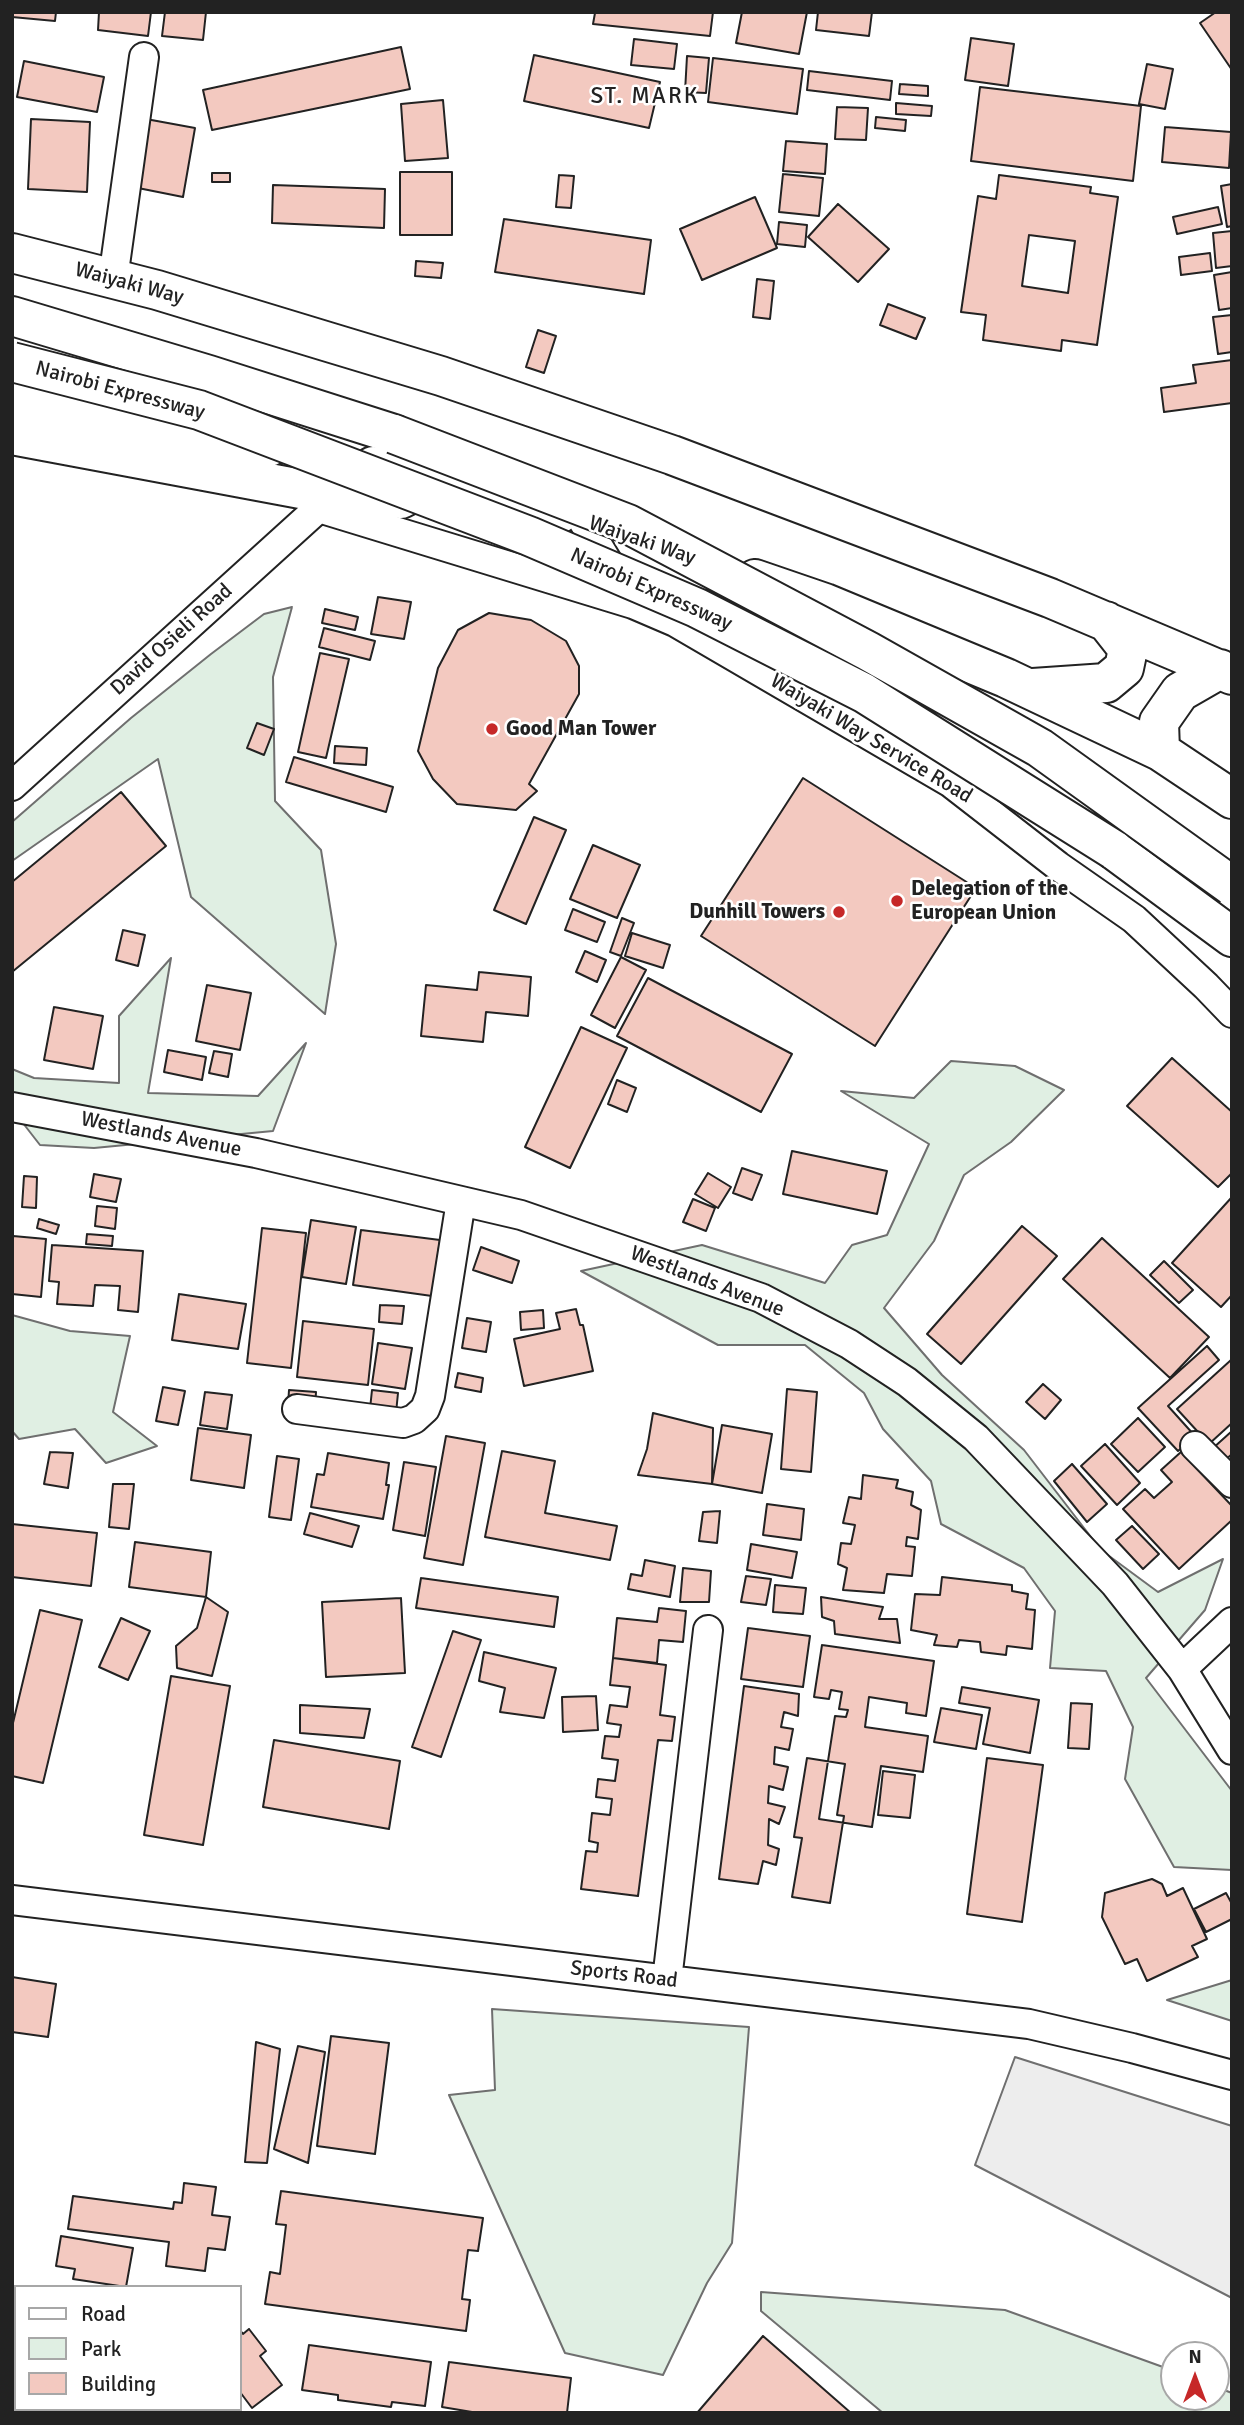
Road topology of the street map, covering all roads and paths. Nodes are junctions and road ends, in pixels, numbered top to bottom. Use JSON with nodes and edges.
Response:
{"nodes":[{"id":1,"x":144,"y":57,"type":"dead end"},
{"id":2,"x":12,"y":253,"type":"edge"},
{"id":3,"x":113,"y":279,"type":"junction"},
{"id":4,"x":12,"y":316,"type":"edge"},
{"id":5,"x":12,"y":362,"type":"edge"},
{"id":6,"x":12,"y":402,"type":"edge"},
{"id":7,"x":12,"y":435,"type":"edge"},
{"id":8,"x":440,"y":478,"type":"junction"},
{"id":9,"x":326,"y":501,"type":"junction"},
{"id":10,"x":583,"y":521,"type":"junction"},
{"id":11,"x":633,"y":604,"type":"junction"},
{"id":12,"x":1105,"y":621,"type":"junction"},
{"id":13,"x":1226,"y":672,"type":"edge"},
{"id":14,"x":1028,"y":688,"type":"junction"},
{"id":15,"x":1160,"y":751,"type":"junction"},
{"id":16,"x":12,"y":786,"type":"edge"},
{"id":17,"x":1232,"y":799,"type":"edge"},
{"id":18,"x":1232,"y":886,"type":"edge"},
{"id":19,"x":1232,"y":937,"type":"edge"},
{"id":20,"x":1232,"y":1013,"type":"edge"},
{"id":21,"x":12,"y":1107,"type":"edge"},
{"id":22,"x":461,"y":1201,"type":"junction"},
{"id":23,"x":297,"y":1409,"type":"dead end"},
{"id":24,"x":1195,"y":1446,"type":"dead end"},
{"id":25,"x":1232,"y":1483,"type":"edge"},
{"id":26,"x":1232,"y":1622,"type":"edge"},
{"id":27,"x":708,"y":1630,"type":"dead end"},
{"id":28,"x":1182,"y":1669,"type":"junction"},
{"id":29,"x":1232,"y":1750,"type":"edge"},
{"id":30,"x":12,"y":1900,"type":"edge"},
{"id":31,"x":667,"y":1980,"type":"junction"},
{"id":32,"x":1232,"y":2075,"type":"edge"}],
"edges":[{"from":1,"to":3,"type":"street"},
{"from":2,"to":3,"type":"highway","name":"Waiyaki Way"},
{"from":3,"to":12,"type":"highway","name":"Waiyaki Way"},
{"from":4,"to":18,"type":"highway","name":"Nairobi Expressway","bridge":true},
{"from":5,"to":19,"type":"highway","name":"Nairobi Expressway","bridge":true},
{"from":6,"to":8,"type":"highway","name":"Waiyaki Way"},
{"from":7,"to":9,"type":"highway"},
{"from":8,"to":9,"type":"highway"},
{"from":8,"to":10,"type":"highway","name":"Waiyaki Way"},
{"from":9,"to":11,"type":"street","name":"Waiyaki Way Service Road"},
{"from":9,"to":16,"type":"street","name":"David Osieli Road"},
{"from":10,"to":11,"type":"street"},
{"from":10,"to":14,"type":"highway","name":"Waiyaki Way"},
{"from":11,"to":20,"type":"street","name":"Waiyaki Way Service Road"},
{"from":12,"to":13,"type":"highway","name":"Waiyaki Way"},
{"from":12,"to":14,"type":"highway"},
{"from":13,"to":15,"type":"highway"},
{"from":14,"to":15,"type":"highway","name":"Waiyaki Way"},
{"from":15,"to":17,"type":"highway","name":"Waiyaki Way"},
{"from":21,"to":22,"type":"street","name":"Westlands Avenue"},
{"from":22,"to":23,"type":"street"},
{"from":22,"to":28,"type":"street","name":"Westlands Avenue"},
{"from":24,"to":25,"type":"street"},
{"from":26,"to":28,"type":"street"},
{"from":27,"to":31,"type":"street"},
{"from":28,"to":29,"type":"street","name":"Westlands Avenue"},
{"from":30,"to":31,"type":"street","name":"Sports Road"},
{"from":31,"to":32,"type":"street","name":"Sports Road"}]}
